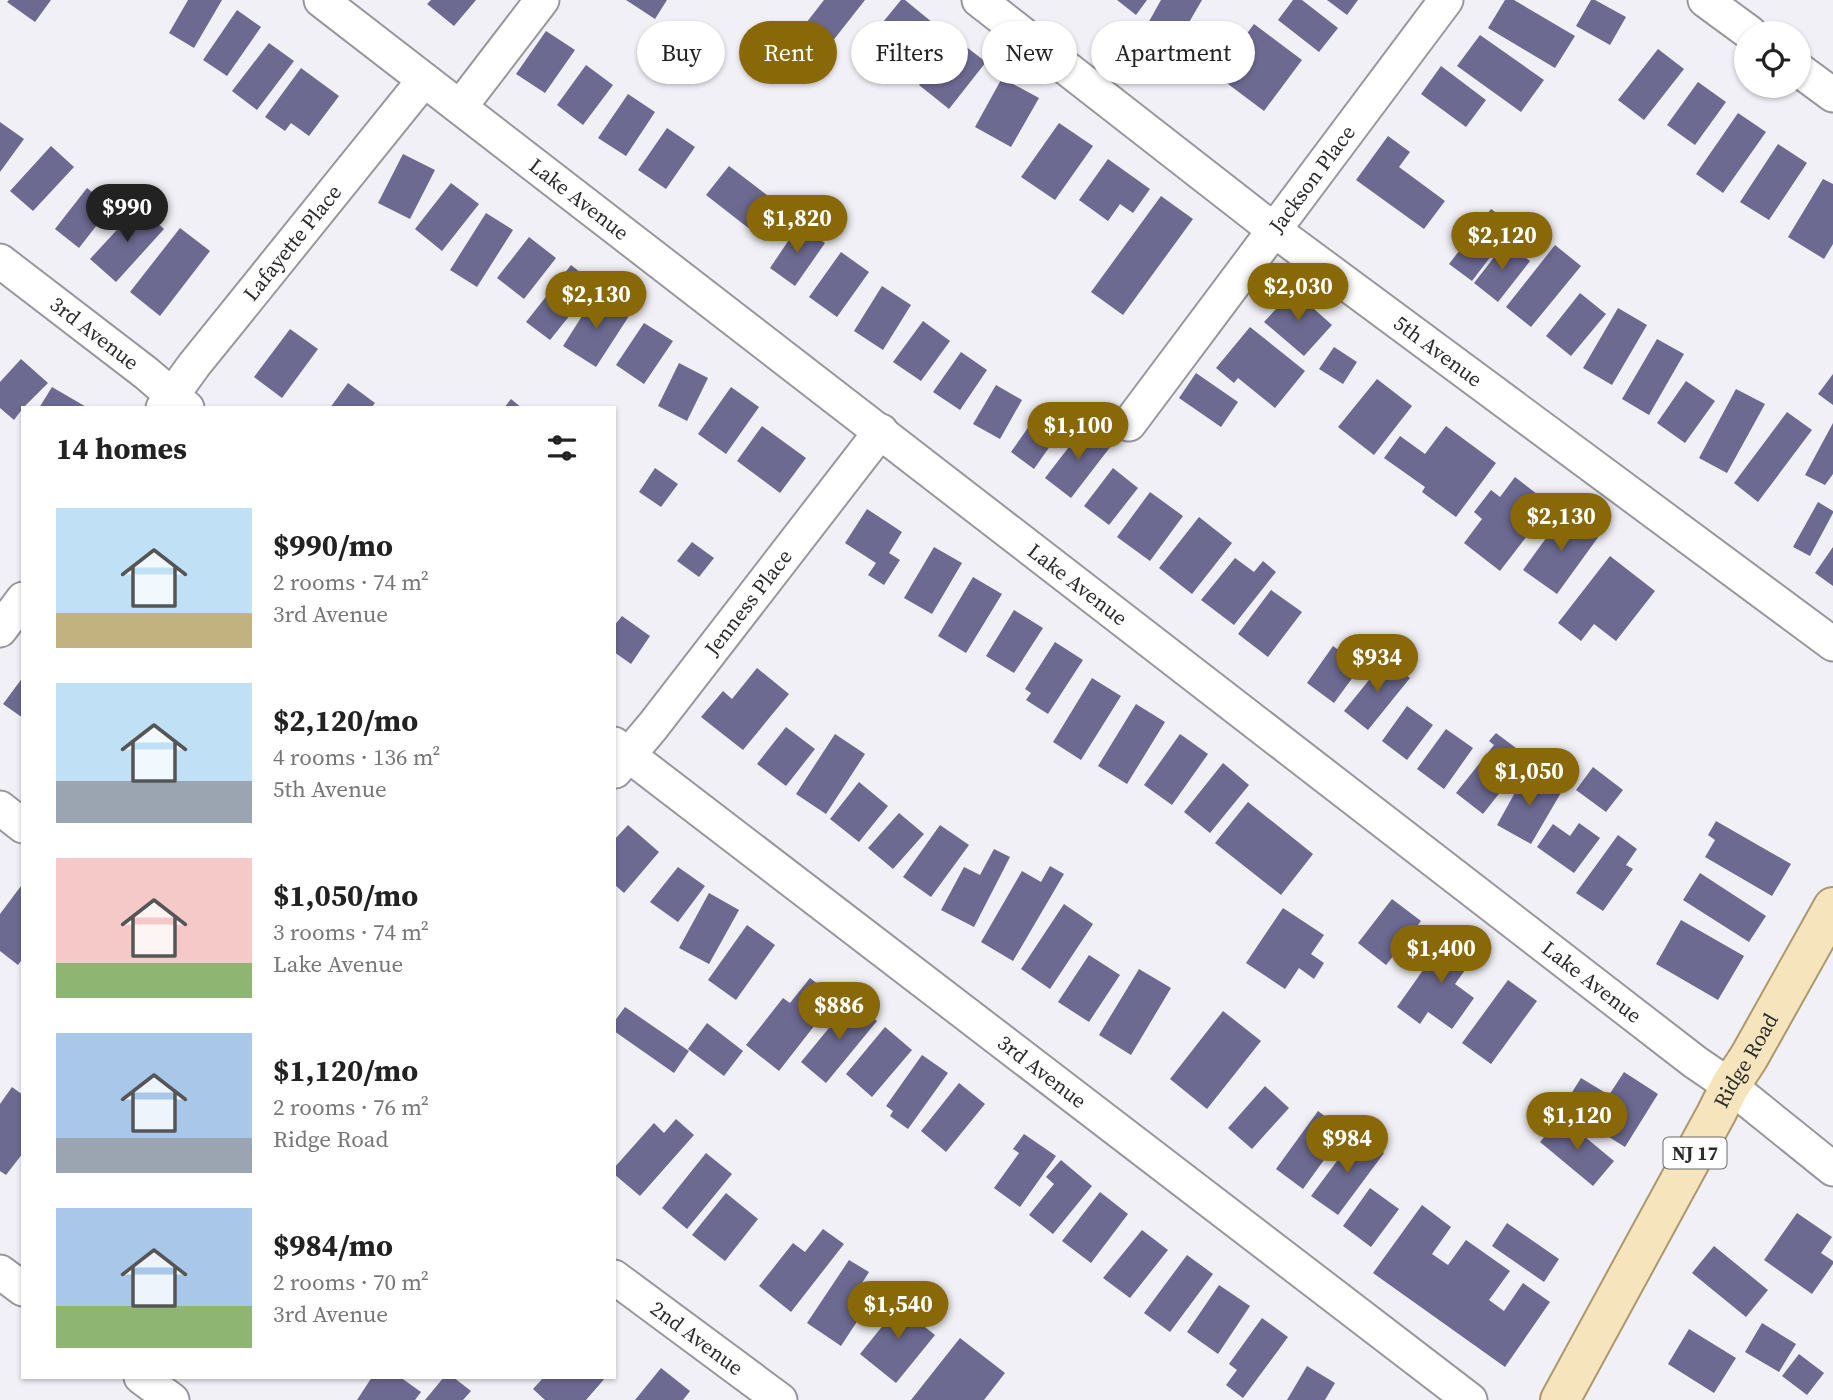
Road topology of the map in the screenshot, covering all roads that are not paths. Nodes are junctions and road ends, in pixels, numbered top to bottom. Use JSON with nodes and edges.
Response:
{"nodes":[{"id":1,"x":321,"y":0,"type":"edge"},
{"id":2,"x":542,"y":0,"type":"edge"},
{"id":3,"x":979,"y":0,"type":"edge"},
{"id":4,"x":1446,"y":0,"type":"edge"},
{"id":5,"x":1705,"y":0,"type":"edge"},
{"id":6,"x":1734,"y":21,"type":"edge"},
{"id":7,"x":1811,"y":79,"type":"edge"},
{"id":8,"x":424,"y":80,"type":"junction"},
{"id":9,"x":1833,"y":95,"type":"edge"},
{"id":10,"x":460,"y":107,"type":"junction"},
{"id":11,"x":1274,"y":230,"type":"junction"},
{"id":12,"x":0,"y":261,"type":"edge"},
{"id":13,"x":174,"y":404,"type":"edge"},
{"id":14,"x":1129,"y":424,"type":"dead end"},
{"id":15,"x":881,"y":431,"type":"junction"},
{"id":16,"x":21,"y":602,"type":"edge"},
{"id":17,"x":0,"y":630,"type":"edge"},
{"id":18,"x":1833,"y":644,"type":"edge"},
{"id":19,"x":619,"y":757,"type":"edge"},
{"id":20,"x":0,"y":808,"type":"edge"},
{"id":21,"x":21,"y":824,"type":"edge"},
{"id":22,"x":1833,"y":907,"type":"edge"},
{"id":23,"x":1730,"y":1086,"type":"junction"},
{"id":24,"x":1833,"y":1169,"type":"edge"},
{"id":25,"x":0,"y":1272,"type":"edge"},
{"id":26,"x":616,"y":1278,"type":"edge"},
{"id":27,"x":21,"y":1288,"type":"edge"},
{"id":28,"x":144,"y":1379,"type":"edge"},
{"id":29,"x":172,"y":1400,"type":"edge"},
{"id":30,"x":780,"y":1400,"type":"edge"},
{"id":31,"x":1471,"y":1400,"type":"edge"},
{"id":32,"x":1560,"y":1400,"type":"edge"}],
"edges":[{"from":1,"to":8,"type":"street","name":"Lake Avenue"},
{"from":2,"to":10,"type":"street"},
{"from":3,"to":11,"type":"street","name":"5th Avenue"},
{"from":4,"to":11,"type":"street","name":"Jackson Place"},
{"from":5,"to":6,"type":"street"},
{"from":7,"to":9,"type":"street"},
{"from":8,"to":10,"type":"street","name":"Lake Avenue"},
{"from":8,"to":13,"type":"street","name":"Lafayette Place"},
{"from":10,"to":15,"type":"street","name":"Lake Avenue"},
{"from":11,"to":14,"type":"street","name":"Jackson Place"},
{"from":11,"to":18,"type":"street","name":"5th Avenue"},
{"from":12,"to":13,"type":"street","name":"3rd Avenue"},
{"from":15,"to":19,"type":"street","name":"Jenness Place"},
{"from":15,"to":23,"type":"street","name":"Lake Avenue"},
{"from":16,"to":17,"type":"street"},
{"from":19,"to":31,"type":"street","name":"3rd Avenue"},
{"from":20,"to":21,"type":"street"},
{"from":22,"to":23,"type":"main road","name":"Ridge Road","number":"NJ 17"},
{"from":23,"to":24,"type":"street","name":"Lake Avenue"},
{"from":23,"to":32,"type":"main road","name":"Ridge Road","number":"NJ 17"},
{"from":25,"to":27,"type":"street"},
{"from":26,"to":30,"type":"street","name":"2nd Avenue"},
{"from":28,"to":29,"type":"street"}]}
